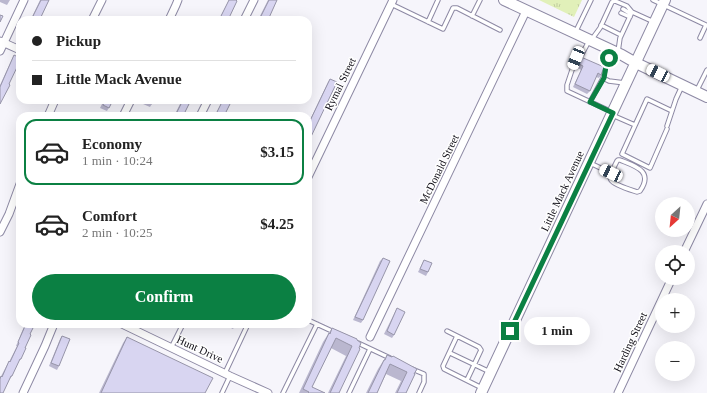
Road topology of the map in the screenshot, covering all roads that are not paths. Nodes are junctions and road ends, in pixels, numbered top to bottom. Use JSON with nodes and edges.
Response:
{"nodes":[{"id":1,"x":24,"y":0,"type":"edge"},
{"id":2,"x":102,"y":0,"type":"edge"},
{"id":3,"x":178,"y":0,"type":"edge"},
{"id":4,"x":254,"y":0,"type":"edge"},
{"id":5,"x":438,"y":0,"type":"edge"},
{"id":6,"x":480,"y":0,"type":"edge"},
{"id":7,"x":504,"y":0,"type":"edge"},
{"id":8,"x":591,"y":0,"type":"edge"},
{"id":9,"x":653,"y":0,"type":"edge"},
{"id":10,"x":392,"y":2,"type":"edge"},
{"id":11,"x":664,"y":2,"type":"edge"},
{"id":12,"x":526,"y":11,"type":"junction"},
{"id":13,"x":622,"y":11,"type":"dead end"},
{"id":14,"x":631,"y":14,"type":"junction"},
{"id":15,"x":94,"y":16,"type":"edge"},
{"id":16,"x":171,"y":16,"type":"edge"},
{"id":17,"x":246,"y":16,"type":"edge"},
{"id":18,"x":472,"y":16,"type":"junction"},
{"id":19,"x":428,"y":22,"type":"junction"},
{"id":20,"x":655,"y":22,"type":"junction"},
{"id":21,"x":601,"y":25,"type":"junction"},
{"id":22,"x":500,"y":30,"type":"dead end"},
{"id":23,"x":575,"y":33,"type":"junction"},
{"id":24,"x":621,"y":35,"type":"junction"},
{"id":25,"x":700,"y":38,"type":"dead end"},
{"id":26,"x":590,"y":40,"type":"junction"},
{"id":27,"x":2,"y":41,"type":"edge"},
{"id":28,"x":16,"y":48,"type":"edge"},
{"id":29,"x":0,"y":51,"type":"edge"},
{"id":30,"x":615,"y":52,"type":"junction"},
{"id":31,"x":636,"y":63,"type":"junction"},
{"id":32,"x":707,"y":70,"type":"edge"},
{"id":33,"x":604,"y":78,"type":"junction"},
{"id":34,"x":626,"y":83,"type":"junction"},
{"id":35,"x":683,"y":85,"type":"junction"},
{"id":36,"x":696,"y":92,"type":"junction"},
{"id":37,"x":707,"y":97,"type":"edge"},
{"id":38,"x":590,"y":102,"type":"junction"},
{"id":39,"x":672,"y":111,"type":"junction"},
{"id":40,"x":613,"y":114,"type":"junction"},
{"id":41,"x":635,"y":125,"type":"junction"},
{"id":42,"x":589,"y":163,"type":"junction"},
{"id":43,"x":312,"y":169,"type":"edge"},
{"id":44,"x":611,"y":173,"type":"junction"},
{"id":45,"x":16,"y":196,"type":"edge"},
{"id":46,"x":707,"y":204,"type":"edge"},
{"id":47,"x":0,"y":232,"type":"edge"},
{"id":48,"x":687,"y":245,"type":"edge"},
{"id":49,"x":669,"y":285,"type":"edge"},
{"id":50,"x":312,"y":322,"type":"edge"},
{"id":51,"x":317,"y":324,"type":"junction"},
{"id":52,"x":52,"y":328,"type":"edge"},
{"id":53,"x":130,"y":328,"type":"edge"},
{"id":54,"x":181,"y":328,"type":"edge"},
{"id":55,"x":246,"y":328,"type":"edge"},
{"id":56,"x":447,"y":331,"type":"dead end"},
{"id":57,"x":336,"y":332,"type":"edge"},
{"id":58,"x":458,"y":336,"type":"junction"},
{"id":59,"x":370,"y":337,"type":"dead end"},
{"id":60,"x":354,"y":340,"type":"edge"},
{"id":61,"x":171,"y":348,"type":"junction"},
{"id":62,"x":370,"y":349,"type":"junction"},
{"id":63,"x":450,"y":353,"type":"junction"},
{"id":64,"x":391,"y":359,"type":"edge"},
{"id":65,"x":474,"y":364,"type":"junction"},
{"id":66,"x":411,"y":368,"type":"edge"},
{"id":67,"x":491,"y":373,"type":"junction"},
{"id":68,"x":227,"y":374,"type":"junction"},
{"id":69,"x":467,"y":380,"type":"junction"},
{"id":70,"x":482,"y":391,"type":"edge"},
{"id":71,"x":23,"y":393,"type":"edge"},
{"id":72,"x":222,"y":393,"type":"edge"},
{"id":73,"x":268,"y":393,"type":"edge"},
{"id":74,"x":283,"y":393,"type":"edge"},
{"id":75,"x":349,"y":393,"type":"edge"},
{"id":76,"x":419,"y":393,"type":"edge"},
{"id":77,"x":618,"y":393,"type":"edge"}],
"edges":[{"from":1,"to":27,"type":"street"},
{"from":2,"to":15,"type":"street"},
{"from":3,"to":16,"type":"street"},
{"from":4,"to":17,"type":"street"},
{"from":5,"to":19,"type":"lane"},
{"from":6,"to":18,"type":"lane"},
{"from":7,"to":12,"type":"main road"},
{"from":8,"to":23,"type":"lane"},
{"from":9,"to":11,"type":"lane"},
{"from":10,"to":19,"type":"lane"},
{"from":10,"to":43,"type":"street","name":"Rymal Street"},
{"from":11,"to":20,"type":"main road","name":"Little Mack Avenue"},
{"from":11,"to":25,"type":"lane"},
{"from":12,"to":23,"type":"main road"},
{"from":12,"to":59,"type":"street","name":"McDonald Street"},
{"from":13,"to":14,"type":"lane"},
{"from":14,"to":20,"type":"lane"},
{"from":14,"to":21,"type":"lane"},
{"from":14,"to":24,"type":"lane"},
{"from":18,"to":19,"type":"lane"},
{"from":18,"to":22,"type":"lane"},
{"from":20,"to":31,"type":"main road","name":"Little Mack Avenue"},
{"from":21,"to":24,"type":"lane"},
{"from":21,"to":26,"type":"lane"},
{"from":23,"to":26,"type":"main road"},
{"from":24,"to":30,"type":"lane"},
{"from":26,"to":30,"type":"main road"},
{"from":26,"to":38,"type":"lane"},
{"from":27,"to":28,"type":"street"},
{"from":27,"to":29,"type":"street"},
{"from":30,"to":31,"type":"main road"},
{"from":30,"to":33,"type":"lane"},
{"from":31,"to":34,"type":"main road","name":"Little Mack Avenue"},
{"from":31,"to":35,"type":"main road"},
{"from":32,"to":36,"type":"lane"},
{"from":33,"to":34,"type":"lane"},
{"from":33,"to":38,"type":"lane"},
{"from":34,"to":40,"type":"main road","name":"Little Mack Avenue"},
{"from":35,"to":36,"type":"main road"},
{"from":35,"to":39,"type":"lane"},
{"from":36,"to":37,"type":"main road"},
{"from":38,"to":40,"type":"lane"},
{"from":39,"to":41,"type":"lane"},
{"from":39,"to":41,"type":"lane"},
{"from":40,"to":41,"type":"lane"},
{"from":40,"to":42,"type":"main road","name":"Little Mack Avenue"},
{"from":42,"to":44,"type":"lane"},
{"from":42,"to":67,"type":"main road","name":"Little Mack Avenue"},
{"from":44,"to":44,"type":"lane"},
{"from":45,"to":47,"type":"street"},
{"from":46,"to":48,"type":"street"},
{"from":49,"to":77,"type":"street","name":"Harding Street"},
{"from":50,"to":51,"type":"lane"},
{"from":51,"to":57,"type":"lane"},
{"from":51,"to":74,"type":"lane"},
{"from":52,"to":71,"type":"street"},
{"from":53,"to":61,"type":"street","name":"Hunt Drive"},
{"from":54,"to":61,"type":"lane"},
{"from":55,"to":68,"type":"lane"},
{"from":56,"to":58,"type":"lane"},
{"from":58,"to":63,"type":"lane"},
{"from":58,"to":65,"type":"lane"},
{"from":60,"to":62,"type":"lane"},
{"from":61,"to":68,"type":"street","name":"Hunt Drive"},
{"from":62,"to":64,"type":"lane"},
{"from":62,"to":75,"type":"lane"},
{"from":63,"to":65,"type":"lane"},
{"from":63,"to":69,"type":"lane"},
{"from":65,"to":67,"type":"lane"},
{"from":65,"to":69,"type":"lane"},
{"from":66,"to":76,"type":"lane"},
{"from":67,"to":70,"type":"main road","name":"Little Mack Avenue"},
{"from":68,"to":72,"type":"lane"},
{"from":68,"to":73,"type":"street","name":"Hunt Drive"},
{"from":69,"to":70,"type":"lane"}]}
